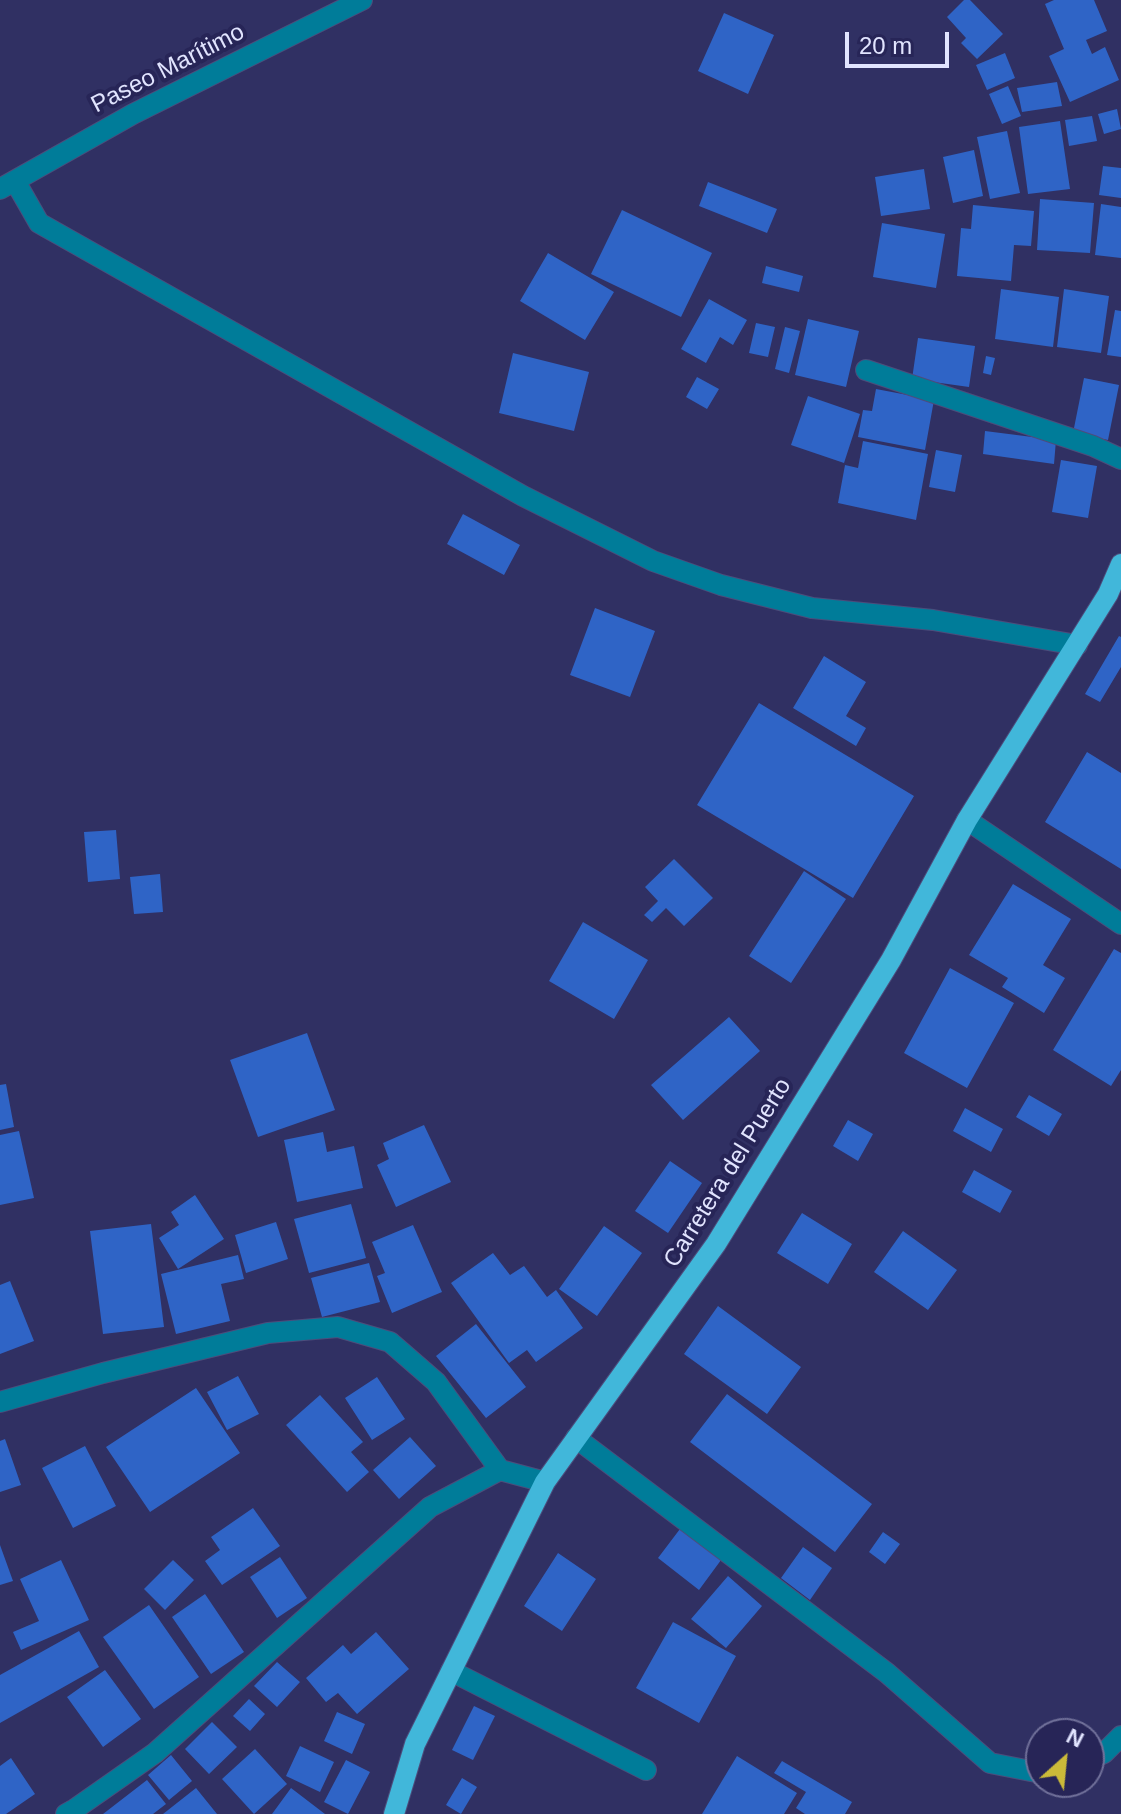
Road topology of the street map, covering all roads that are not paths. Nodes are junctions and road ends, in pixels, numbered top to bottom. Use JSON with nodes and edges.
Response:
{"nodes":[{"id":1,"x":362,"y":0,"type":"edge"},
{"id":2,"x":7,"y":185,"type":"edge"},
{"id":3,"x":866,"y":370,"type":"dead end"},
{"id":4,"x":1121,"y":459,"type":"edge"},
{"id":5,"x":1121,"y":564,"type":"edge"},
{"id":6,"x":1115,"y":597,"type":"edge"},
{"id":7,"x":1077,"y":645,"type":"junction"},
{"id":8,"x":967,"y":820,"type":"junction"},
{"id":9,"x":1121,"y":924,"type":"edge"},
{"id":10,"x":0,"y":1402,"type":"edge"},
{"id":11,"x":576,"y":1438,"type":"junction"},
{"id":12,"x":500,"y":1470,"type":"junction"},
{"id":13,"x":545,"y":1482,"type":"junction"},
{"id":14,"x":451,"y":1671,"type":"junction"},
{"id":15,"x":1121,"y":1736,"type":"edge"},
{"id":16,"x":1105,"y":1752,"type":"edge"},
{"id":17,"x":646,"y":1770,"type":"dead end"},
{"id":18,"x":1025,"y":1770,"type":"edge"},
{"id":19,"x":66,"y":1814,"type":"edge"},
{"id":20,"x":394,"y":1814,"type":"edge"}],
"edges":[{"from":1,"to":2,"type":"street","name":"Paseo Marítimo"},
{"from":2,"to":7,"type":"street"},
{"from":3,"to":4,"type":"street"},
{"from":5,"to":6,"type":"main road","name":"Carretera del Puerto"},
{"from":6,"to":7,"type":"main road","name":"Carretera del Puerto"},
{"from":7,"to":8,"type":"main road","name":"Carretera del Puerto"},
{"from":8,"to":9,"type":"street"},
{"from":8,"to":11,"type":"main road","name":"Carretera del Puerto"},
{"from":10,"to":12,"type":"street"},
{"from":11,"to":13,"type":"main road","name":"Carretera del Puerto"},
{"from":11,"to":18,"type":"street"},
{"from":12,"to":13,"type":"street"},
{"from":12,"to":19,"type":"street"},
{"from":13,"to":14,"type":"main road","name":"Carretera del Puerto"},
{"from":14,"to":17,"type":"street"},
{"from":14,"to":20,"type":"main road","name":"Carretera del Puerto"},
{"from":15,"to":16,"type":"street"}]}
